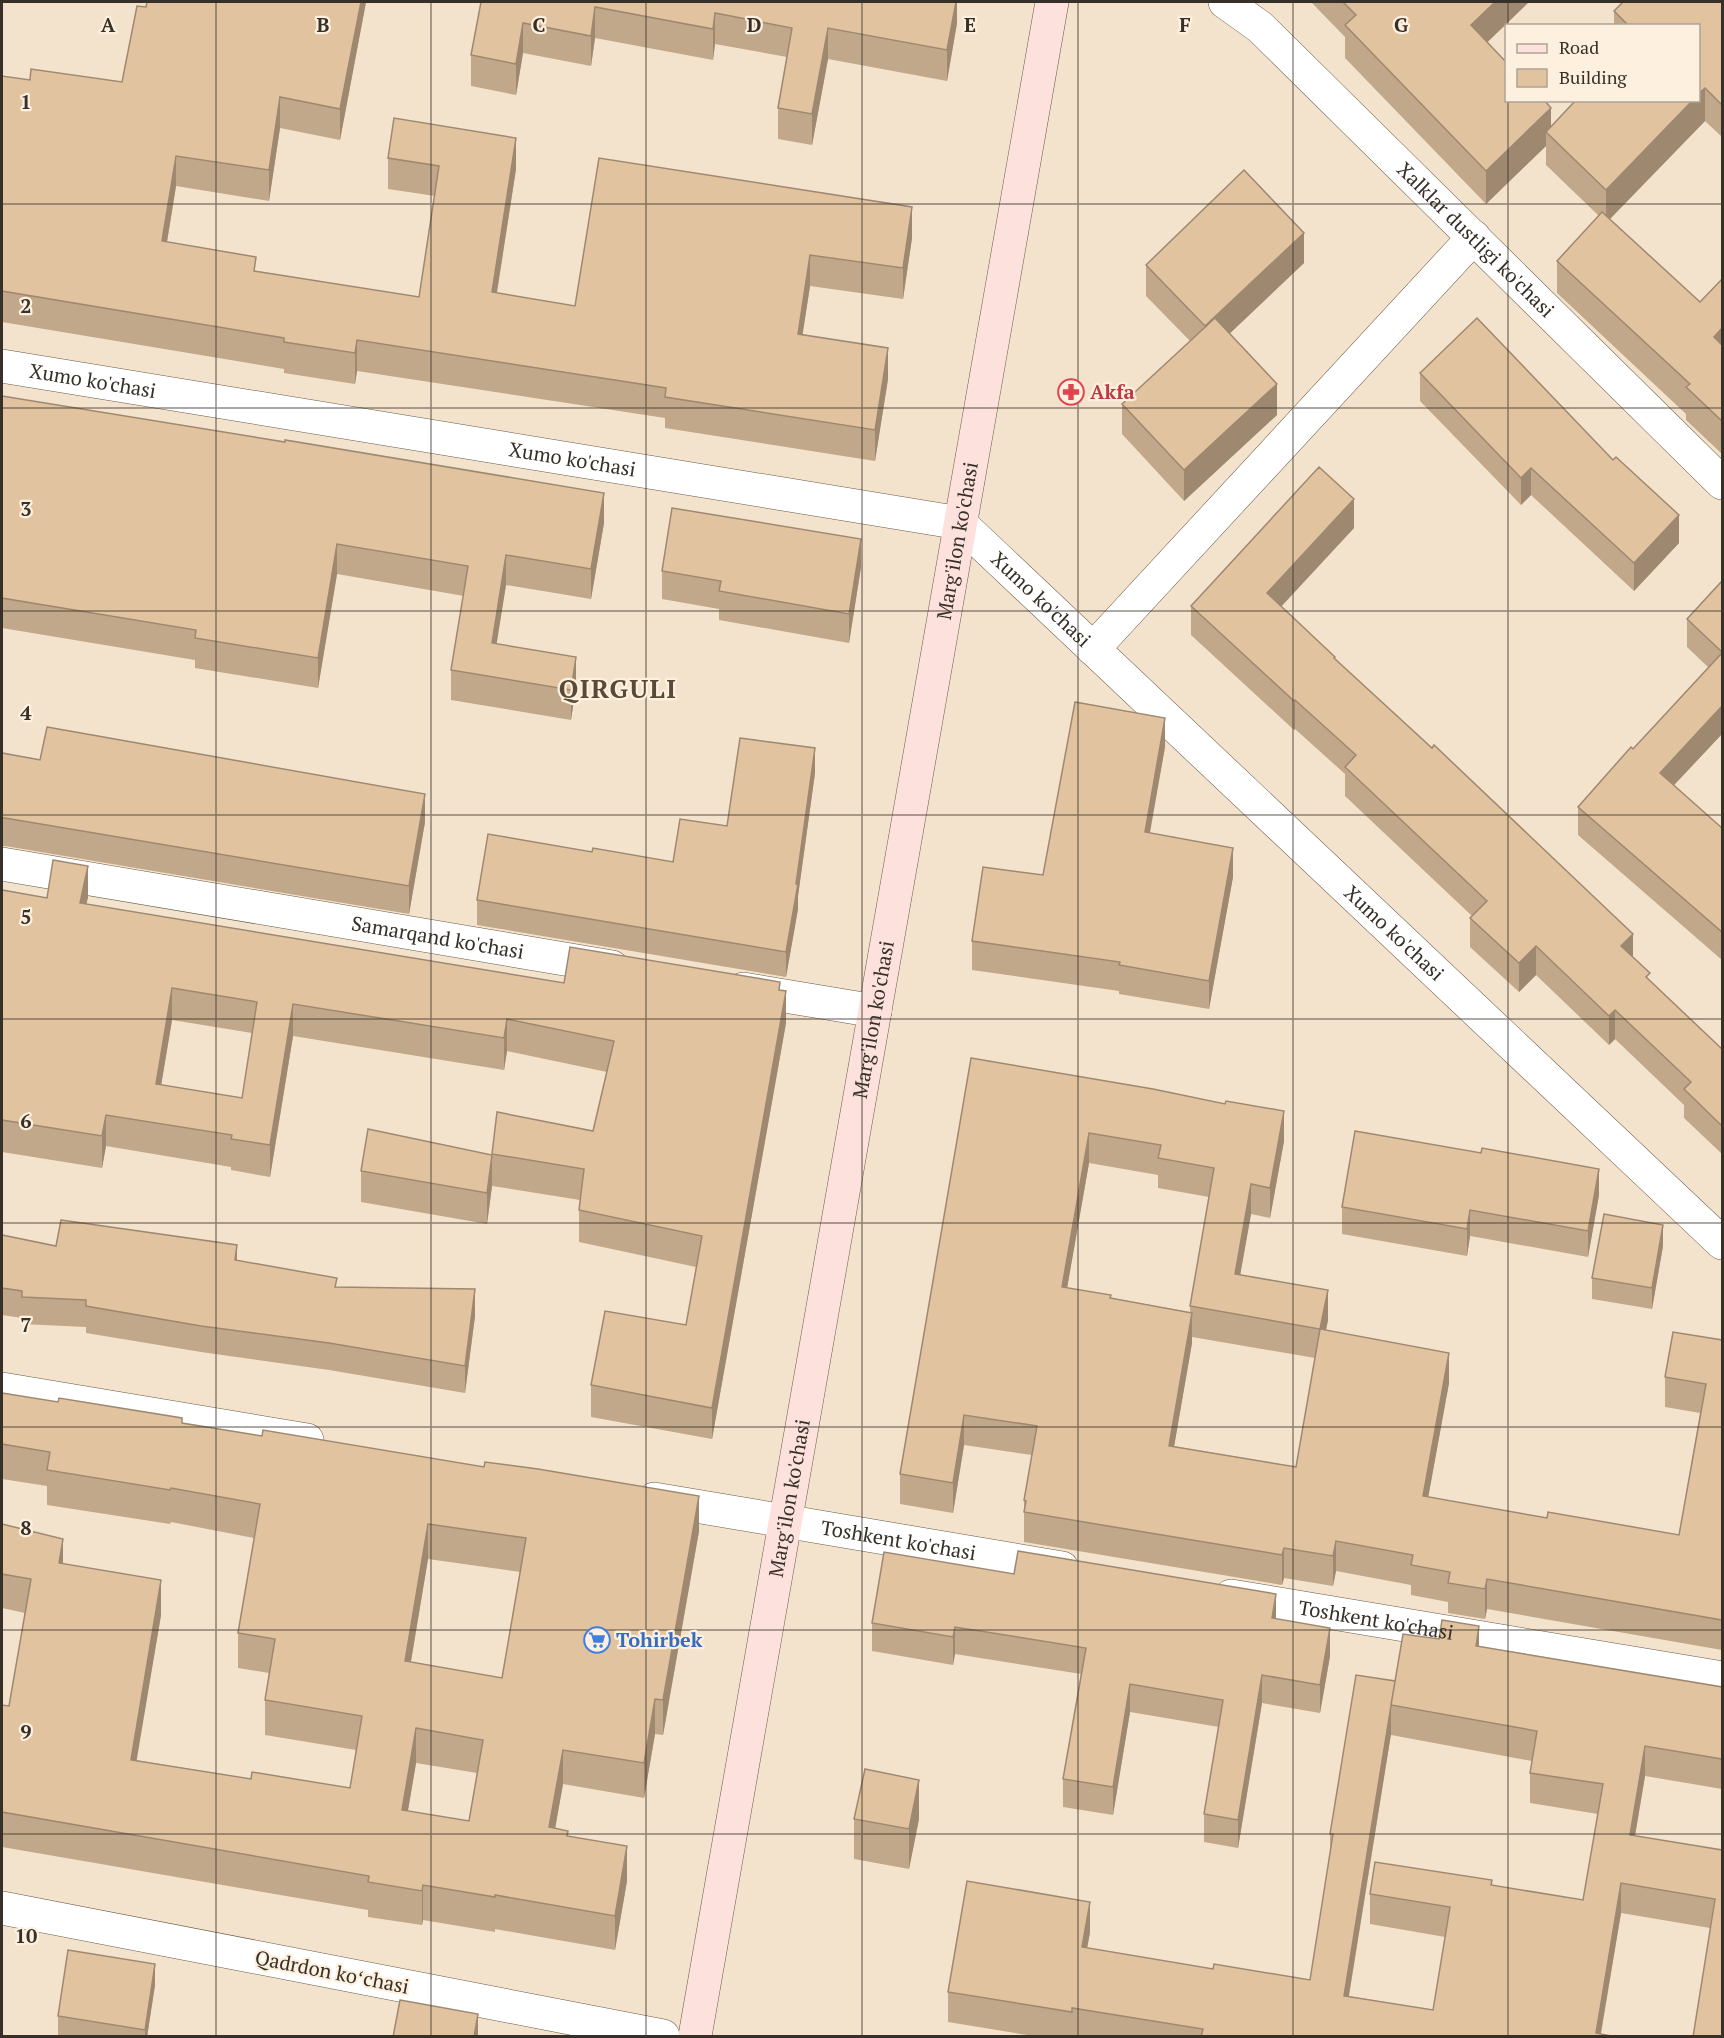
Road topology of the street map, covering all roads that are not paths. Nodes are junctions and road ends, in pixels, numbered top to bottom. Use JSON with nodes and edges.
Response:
{"nodes":[{"id":1,"x":1052,"y":2,"type":"edge"},
{"id":2,"x":1225,"y":2,"type":"edge"},
{"id":3,"x":1474,"y":237,"type":"junction"},
{"id":4,"x":2,"y":366,"type":"edge"},
{"id":5,"x":1722,"y":483,"type":"edge"},
{"id":6,"x":960,"y":523,"type":"junction"},
{"id":7,"x":1093,"y":649,"type":"junction"},
{"id":8,"x":2,"y":864,"type":"edge"},
{"id":9,"x":639,"y":971,"type":"edge"},
{"id":10,"x":710,"y":983,"type":"edge"},
{"id":11,"x":875,"y":1011,"type":"junction"},
{"id":12,"x":1722,"y":1243,"type":"edge"},
{"id":13,"x":2,"y":1389,"type":"edge"},
{"id":14,"x":341,"y":1446,"type":"edge"},
{"id":15,"x":622,"y":1494,"type":"edge"},
{"id":16,"x":786,"y":1521,"type":"junction"},
{"id":17,"x":1090,"y":1572,"type":"edge"},
{"id":18,"x":1207,"y":1592,"type":"edge"},
{"id":19,"x":1722,"y":1678,"type":"edge"},
{"id":20,"x":2,"y":1908,"type":"edge"},
{"id":21,"x":663,"y":2037,"type":"edge"},
{"id":22,"x":695,"y":2037,"type":"edge"}],
"edges":[{"from":1,"to":6,"type":"street","name":"Marg'ilon ko'chasi"},
{"from":2,"to":3,"type":"street","name":"Xalklar dustligi ko'chasi"},
{"from":3,"to":5,"type":"street","name":"Xalklar dustligi ko'chasi"},
{"from":3,"to":7,"type":"street"},
{"from":4,"to":6,"type":"street","name":"Xumo ko'chasi"},
{"from":6,"to":7,"type":"street","name":"Xumo ko'chasi"},
{"from":6,"to":11,"type":"street","name":"Marg'ilon ko'chasi"},
{"from":7,"to":12,"type":"street","name":"Xumo ko'chasi"},
{"from":8,"to":9,"type":"street","name":"Samarqand ko'chasi"},
{"from":10,"to":11,"type":"street"},
{"from":11,"to":16,"type":"street","name":"Marg'ilon ko'chasi"},
{"from":13,"to":14,"type":"street"},
{"from":15,"to":16,"type":"street","name":"Toshkent ko'chasi"},
{"from":16,"to":17,"type":"street","name":"Toshkent ko'chasi"},
{"from":16,"to":22,"type":"street","name":"Marg'ilon ko'chasi"},
{"from":18,"to":19,"type":"street","name":"Toshkent ko'chasi"},
{"from":20,"to":21,"type":"street","name":"Qadrdon koʻchasi"}]}
